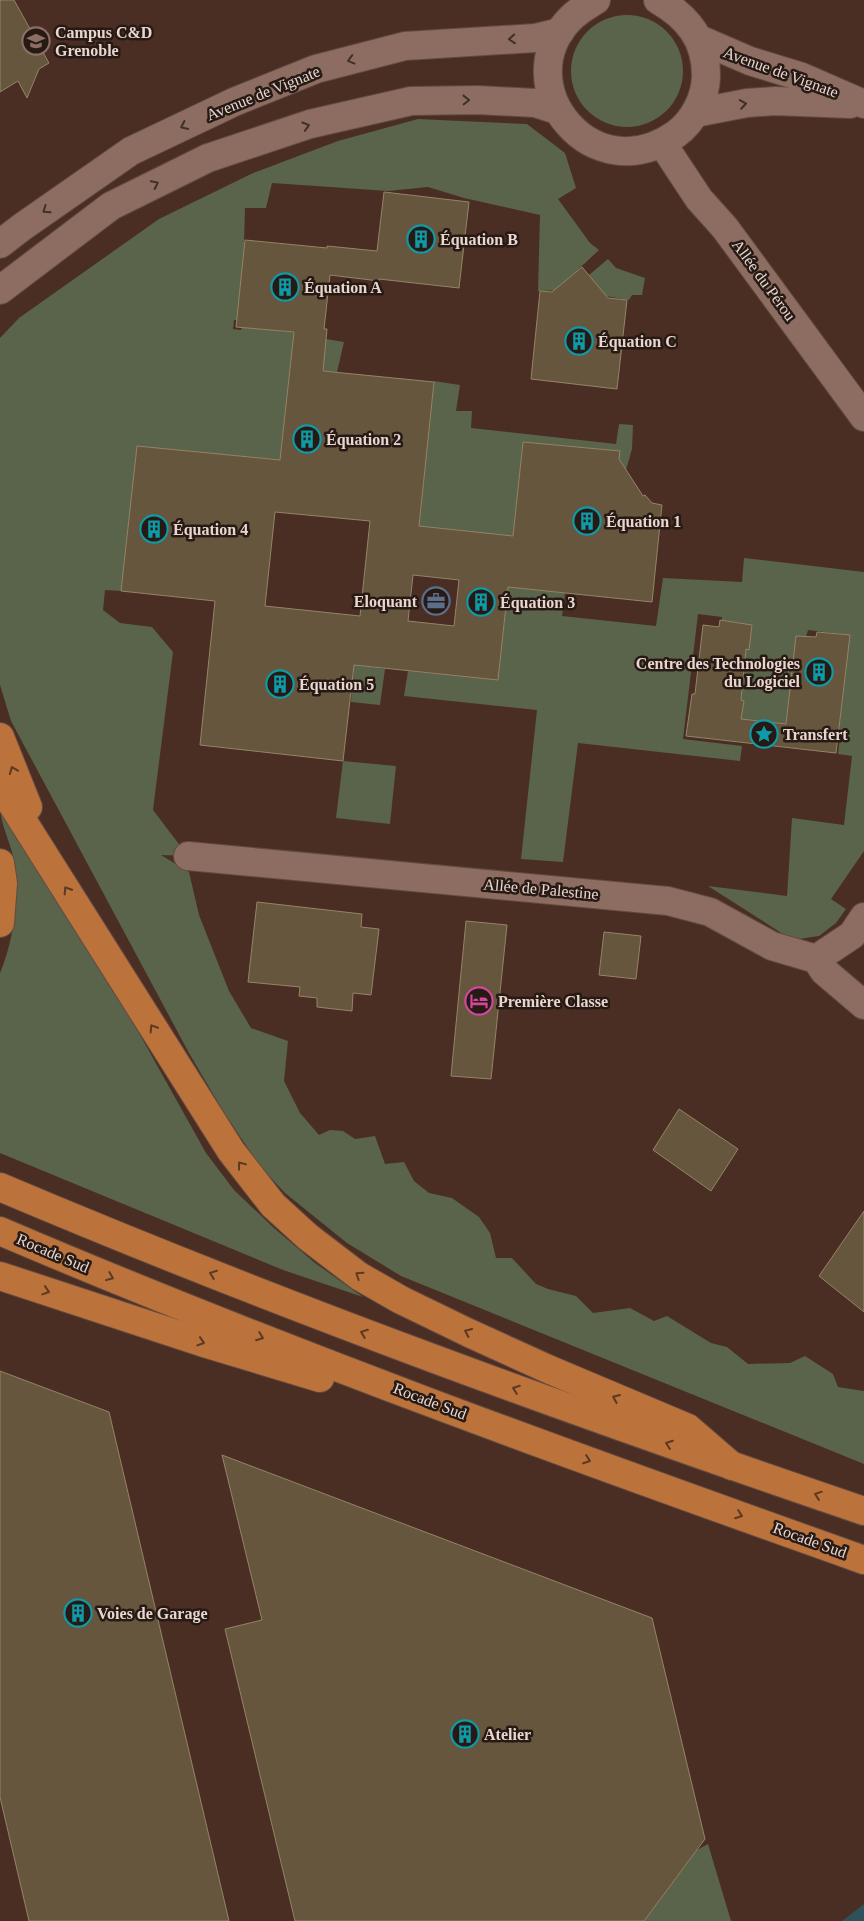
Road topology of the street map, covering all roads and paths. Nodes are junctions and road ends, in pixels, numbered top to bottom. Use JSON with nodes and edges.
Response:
{"nodes":[{"id":1,"x":658,"y":0,"type":"edge"},
{"id":2,"x":586,"y":4,"type":"edge"},
{"id":3,"x":560,"y":32,"type":"junction"},
{"id":4,"x":699,"y":39,"type":"junction"},
{"id":5,"x":864,"y":104,"type":"edge"},
{"id":6,"x":557,"y":110,"type":"junction"},
{"id":7,"x":695,"y":113,"type":"junction"},
{"id":8,"x":662,"y":143,"type":"junction"},
{"id":9,"x":0,"y":244,"type":"edge"},
{"id":10,"x":0,"y":290,"type":"edge"},
{"id":11,"x":864,"y":417,"type":"edge"},
{"id":12,"x":0,"y":737,"type":"edge"},
{"id":13,"x":0,"y":785,"type":"edge"},
{"id":14,"x":188,"y":856,"type":"dead end"},
{"id":15,"x":0,"y":862,"type":"edge"},
{"id":16,"x":50,"y":864,"type":"junction"},
{"id":17,"x":864,"y":917,"type":"edge"},
{"id":18,"x":0,"y":923,"type":"edge"},
{"id":19,"x":816,"y":959,"type":"junction"},
{"id":20,"x":864,"y":1005,"type":"edge"},
{"id":21,"x":0,"y":1187,"type":"edge"},
{"id":22,"x":0,"y":1231,"type":"edge"},
{"id":23,"x":0,"y":1276,"type":"edge"},
{"id":24,"x":541,"y":1443,"type":"junction"},
{"id":25,"x":732,"y":1466,"type":"junction"},
{"id":26,"x":864,"y":1511,"type":"edge"},
{"id":27,"x":864,"y":1560,"type":"edge"}],
"edges":[{"from":1,"to":4,"type":"street"},
{"from":2,"to":3,"type":"street"},
{"from":3,"to":6,"type":"street"},
{"from":3,"to":9,"type":"street","name":"Avenue de Vignate","one_way":true},
{"from":4,"to":5,"type":"street","name":"Avenue de Vignate"},
{"from":4,"to":7,"type":"street"},
{"from":7,"to":5,"type":"street","name":"Avenue de Vignate","one_way":true},
{"from":6,"to":8,"type":"street"},
{"from":10,"to":6,"type":"street","one_way":true},
{"from":7,"to":8,"type":"street"},
{"from":8,"to":11,"type":"street","name":"Allée du Pérou"},
{"from":16,"to":12,"type":"highway","one_way":true},
{"from":13,"to":16,"type":"highway"},
{"from":14,"to":19,"type":"street","name":"Allée de Palestine"},
{"from":15,"to":18,"type":"highway"},
{"from":25,"to":16,"type":"highway","one_way":true},
{"from":17,"to":19,"type":"street"},
{"from":19,"to":20,"type":"street"},
{"from":25,"to":21,"type":"highway","one_way":true},
{"from":22,"to":24,"type":"highway","name":"Rocade Sud","one_way":true},
{"from":23,"to":24,"type":"highway","one_way":true},
{"from":24,"to":27,"type":"highway","name":"Rocade Sud","one_way":true},
{"from":26,"to":25,"type":"highway","one_way":true}]}
